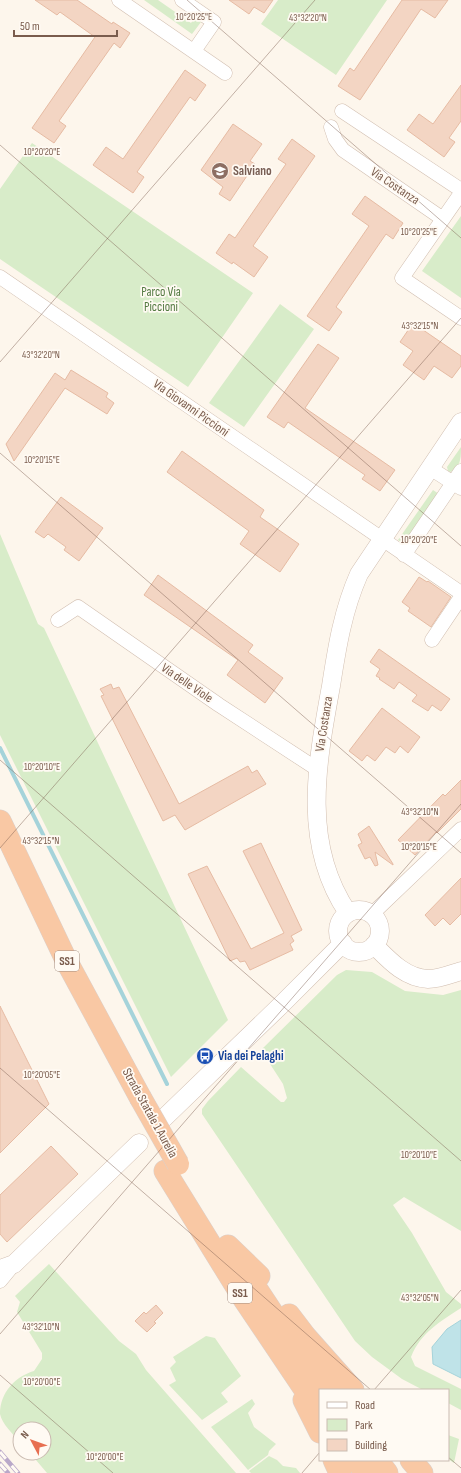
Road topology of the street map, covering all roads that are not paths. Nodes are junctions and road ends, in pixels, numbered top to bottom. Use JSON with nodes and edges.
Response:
{"nodes":[{"id":1,"x":119,"y":0,"type":"edge"},
{"id":2,"x":182,"y":0,"type":"edge"},
{"id":3,"x":194,"y":51,"type":"junction"},
{"id":4,"x":225,"y":73,"type":"dead end"},
{"id":5,"x":342,"y":111,"type":"dead end"},
{"id":6,"x":331,"y":127,"type":"dead end"},
{"id":7,"x":461,"y":192,"type":"edge"},
{"id":8,"x":443,"y":219,"type":"junction"},
{"id":9,"x":0,"y":277,"type":"edge"},
{"id":10,"x":461,"y":318,"type":"edge"},
{"id":11,"x":461,"y":422,"type":"edge"},
{"id":12,"x":430,"y":468,"type":"junction"},
{"id":13,"x":461,"y":471,"type":"edge"},
{"id":14,"x":457,"y":486,"type":"edge"},
{"id":15,"x":381,"y":539,"type":"junction"},
{"id":16,"x":404,"y":554,"type":"junction"},
{"id":17,"x":461,"y":593,"type":"edge"},
{"id":18,"x":461,"y":597,"type":"edge"},
{"id":19,"x":58,"y":620,"type":"dead end"},
{"id":20,"x":432,"y":640,"type":"dead end"},
{"id":21,"x":317,"y":769,"type":"junction"},
{"id":22,"x":0,"y":821,"type":"edge"},
{"id":23,"x":461,"y":829,"type":"edge"},
{"id":24,"x":0,"y":855,"type":"edge"},
{"id":25,"x":348,"y":913,"type":"junction"},
{"id":26,"x":372,"y":914,"type":"junction"},
{"id":27,"x":342,"y":944,"type":"junction"},
{"id":28,"x":374,"y":945,"type":"junction"},
{"id":29,"x":461,"y":971,"type":"edge"},
{"id":30,"x":134,"y":1101,"type":"junction"},
{"id":31,"x":164,"y":1118,"type":"dead end"},
{"id":32,"x":139,"y":1143,"type":"dead end"},
{"id":33,"x":172,"y":1167,"type":"junction"},
{"id":34,"x":228,"y":1246,"type":"junction"},
{"id":35,"x":7,"y":1267,"type":"edge"},
{"id":36,"x":0,"y":1281,"type":"edge"},
{"id":37,"x":284,"y":1360,"type":"junction"},
{"id":38,"x":325,"y":1389,"type":"edge"},
{"id":39,"x":352,"y":1389,"type":"edge"},
{"id":40,"x":319,"y":1411,"type":"edge"},
{"id":41,"x":319,"y":1430,"type":"edge"},
{"id":42,"x":334,"y":1461,"type":"edge"},
{"id":43,"x":357,"y":1461,"type":"edge"},
{"id":44,"x":378,"y":1461,"type":"edge"},
{"id":45,"x":413,"y":1461,"type":"edge"},
{"id":46,"x":340,"y":1473,"type":"edge"},
{"id":47,"x":366,"y":1473,"type":"edge"},
{"id":48,"x":387,"y":1473,"type":"edge"},
{"id":49,"x":422,"y":1473,"type":"edge"}],
"edges":[{"from":1,"to":3,"type":"street"},
{"from":2,"to":3,"type":"street"},
{"from":3,"to":4,"type":"street"},
{"from":5,"to":7,"type":"street"},
{"from":6,"to":8,"type":"street","name":"Via Costanza"},
{"from":7,"to":8,"type":"street"},
{"from":8,"to":10,"type":"street"},
{"from":9,"to":15,"type":"street","name":"Via Giovanni Piccioni"},
{"from":11,"to":12,"type":"street","name":"Via Costanza"},
{"from":12,"to":14,"type":"street"},
{"from":12,"to":15,"type":"street","name":"Via Costanza"},
{"from":13,"to":14,"type":"street"},
{"from":14,"to":16,"type":"street"},
{"from":15,"to":16,"type":"street"},
{"from":15,"to":21,"type":"street","name":"Via Costanza"},
{"from":16,"to":17,"type":"street"},
{"from":18,"to":20,"type":"street"},
{"from":19,"to":21,"type":"street","name":"Via delle Viole"},
{"from":21,"to":25,"type":"street","name":"Via Costanza"},
{"from":22,"to":30,"type":"highway","name":"Strada Statale 1 Aurelia","number":"SS1"},
{"from":23,"to":26,"type":"street"},
{"from":24,"to":30,"type":"highway","name":"Strada Statale 1 Aurelia","number":"SS1"},
{"from":25,"to":26,"type":"street"},
{"from":25,"to":27,"type":"street"},
{"from":26,"to":28,"type":"street"},
{"from":27,"to":28,"type":"street"},
{"from":27,"to":31,"type":"street"},
{"from":28,"to":29,"type":"street"},
{"from":30,"to":33,"type":"highway","name":"Strada Statale 1 Aurelia","number":"SS1"},
{"from":32,"to":35,"type":"street"},
{"from":33,"to":34,"type":"highway","name":"Strada Statale 1 Aurelia","number":"SS1"},
{"from":33,"to":37,"type":"highway","name":"Strada Statale 1 Aurelia","number":"SS1"},
{"from":34,"to":38,"type":"highway","name":"Strada Statale 1 Aurelia","number":"SS1"},
{"from":34,"to":39,"type":"highway"},
{"from":35,"to":36,"type":"street"},
{"from":37,"to":40,"type":"highway","name":"Strada Statale 1 Aurelia","number":"SS1"},
{"from":37,"to":41,"type":"highway"},
{"from":42,"to":46,"type":"highway"},
{"from":43,"to":47,"type":"highway"},
{"from":44,"to":48,"type":"highway"},
{"from":45,"to":49,"type":"highway"}]}
